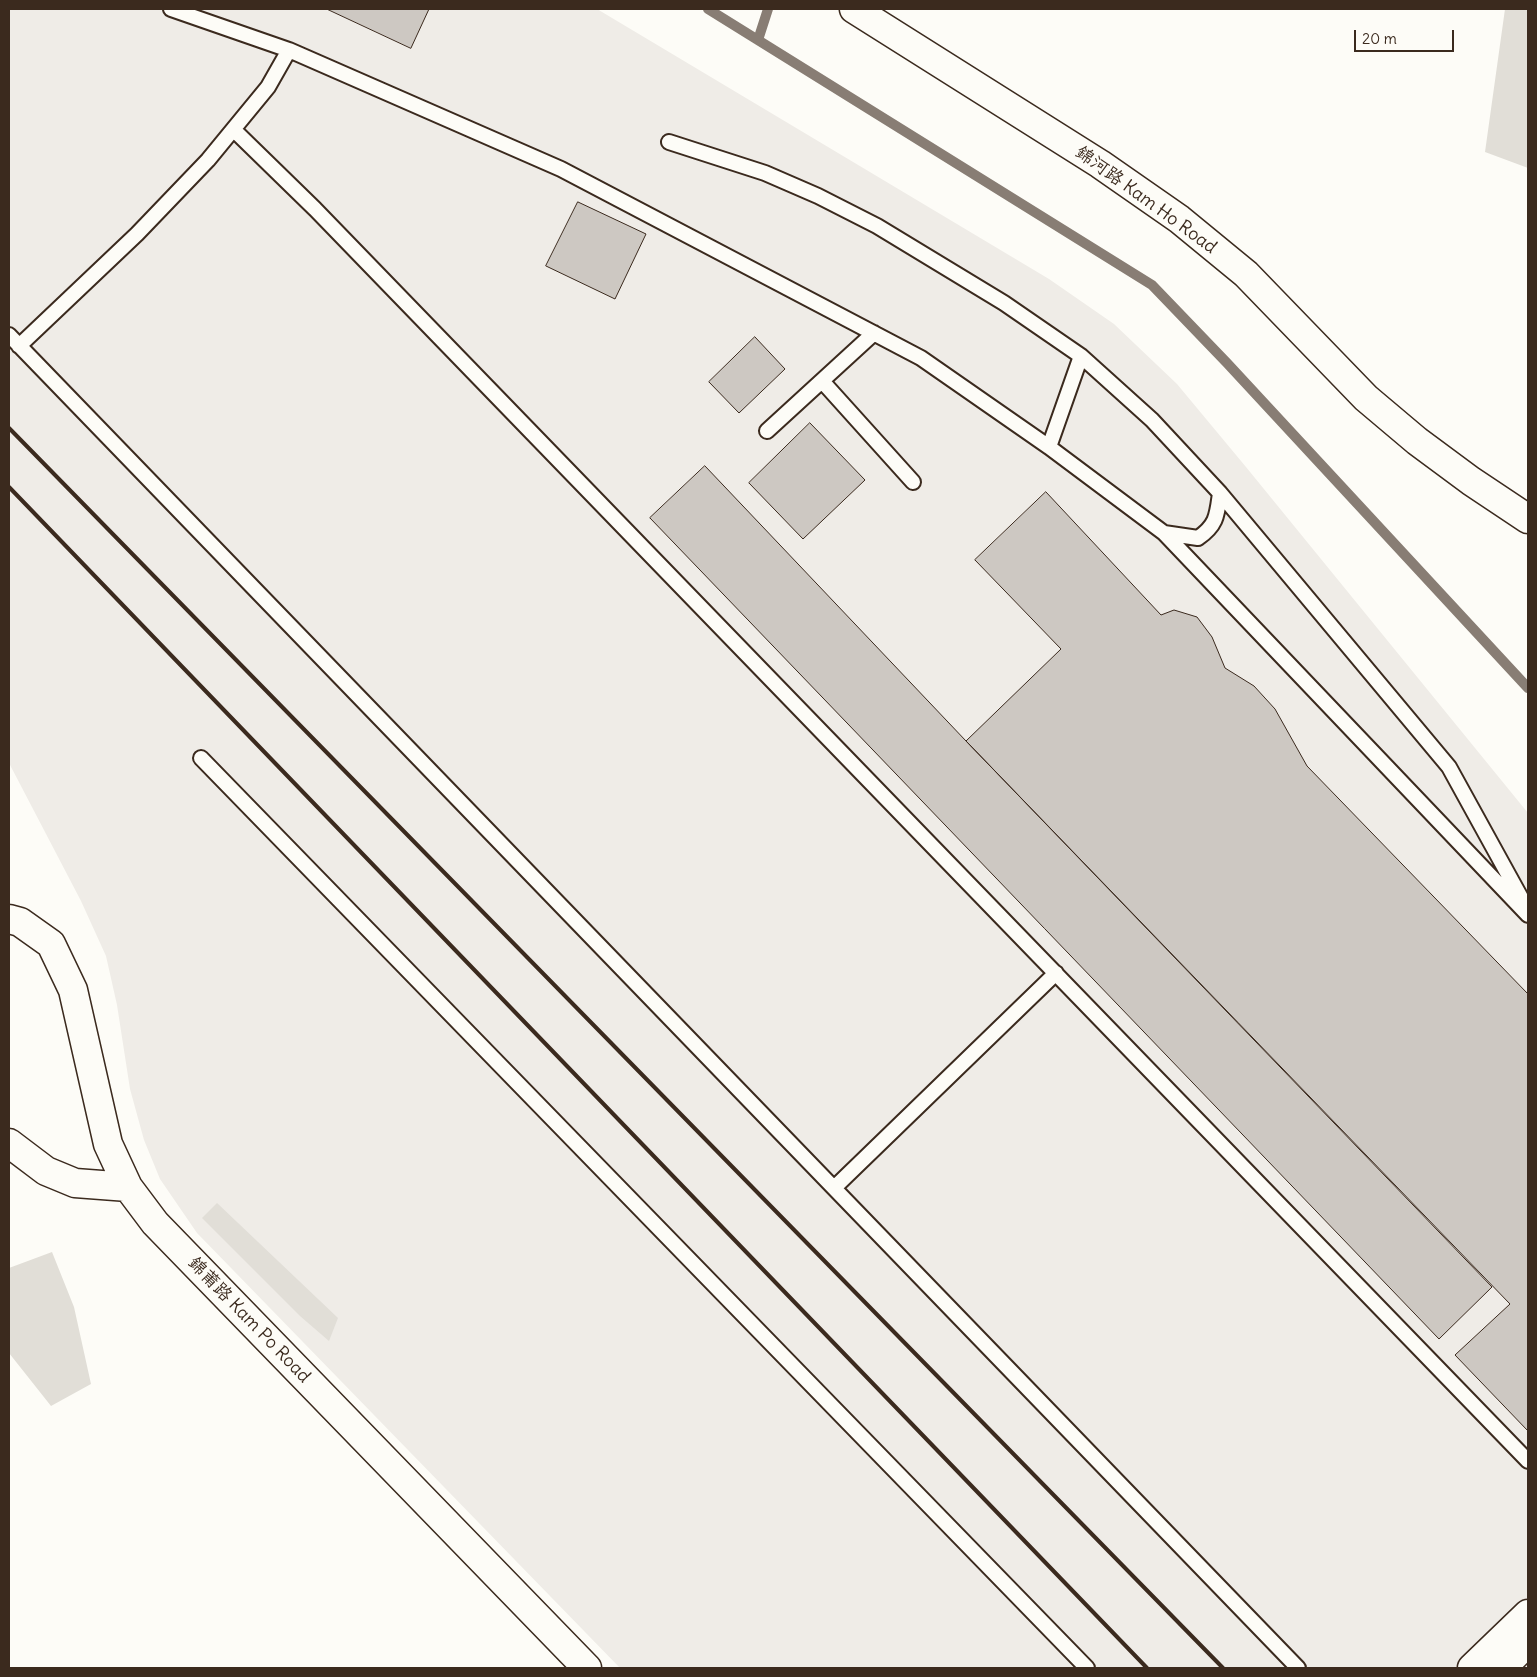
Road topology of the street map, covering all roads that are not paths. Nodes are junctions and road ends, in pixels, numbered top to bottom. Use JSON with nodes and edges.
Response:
{"nodes":[{"id":1,"x":171,"y":9,"type":"edge"},
{"id":2,"x":854,"y":9,"type":"edge"},
{"id":3,"x":288,"y":50,"type":"junction"},
{"id":4,"x":234,"y":130,"type":"junction"},
{"id":5,"x":669,"y":142,"type":"dead end"},
{"id":6,"x":874,"y":333,"type":"junction"},
{"id":7,"x":9,"y":335,"type":"edge"},
{"id":8,"x":19,"y":346,"type":"junction"},
{"id":9,"x":1082,"y":356,"type":"junction"},
{"id":10,"x":822,"y":381,"type":"junction"},
{"id":11,"x":767,"y":431,"type":"dead end"},
{"id":12,"x":1049,"y":447,"type":"junction"},
{"id":13,"x":913,"y":482,"type":"dead end"},
{"id":14,"x":1220,"y":494,"type":"junction"},
{"id":15,"x":1528,"y":519,"type":"edge"},
{"id":16,"x":1164,"y":534,"type":"junction"},
{"id":17,"x":201,"y":758,"type":"dead end"},
{"id":18,"x":1528,"y":910,"type":"edge"},
{"id":19,"x":1528,"y":915,"type":"edge"},
{"id":20,"x":9,"y":919,"type":"edge"},
{"id":21,"x":1056,"y":974,"type":"junction"},
{"id":22,"x":9,"y":1143,"type":"edge"},
{"id":23,"x":128,"y":1187,"type":"junction"},
{"id":24,"x":834,"y":1188,"type":"junction"},
{"id":25,"x":1528,"y":1461,"type":"edge"},
{"id":26,"x":1528,"y":1614,"type":"edge"},
{"id":27,"x":1528,"y":1642,"type":"edge"},
{"id":28,"x":587,"y":1668,"type":"edge"},
{"id":29,"x":1088,"y":1668,"type":"edge"},
{"id":30,"x":1298,"y":1668,"type":"edge"},
{"id":31,"x":1472,"y":1668,"type":"edge"},
{"id":32,"x":1502,"y":1668,"type":"edge"}],
"edges":[{"from":1,"to":3,"type":"lane"},
{"from":2,"to":15,"type":"street","name":"錦河路 Kam Ho Road"},
{"from":3,"to":4,"type":"lane"},
{"from":3,"to":6,"type":"lane"},
{"from":4,"to":8,"type":"lane"},
{"from":4,"to":21,"type":"lane"},
{"from":5,"to":9,"type":"lane"},
{"from":6,"to":10,"type":"lane"},
{"from":6,"to":12,"type":"lane"},
{"from":7,"to":8,"type":"lane"},
{"from":8,"to":24,"type":"lane"},
{"from":9,"to":12,"type":"lane"},
{"from":9,"to":14,"type":"lane"},
{"from":10,"to":11,"type":"lane"},
{"from":10,"to":13,"type":"lane"},
{"from":12,"to":16,"type":"lane"},
{"from":14,"to":16,"type":"lane"},
{"from":14,"to":18,"type":"lane"},
{"from":16,"to":19,"type":"lane"},
{"from":17,"to":29,"type":"lane"},
{"from":20,"to":23,"type":"street","name":"錦莆路 Kam Po Road"},
{"from":21,"to":24,"type":"lane"},
{"from":21,"to":25,"type":"lane"},
{"from":22,"to":23,"type":"street"},
{"from":23,"to":28,"type":"street","name":"錦莆路 Kam Po Road"},
{"from":24,"to":30,"type":"lane"},
{"from":26,"to":31,"type":"street"},
{"from":27,"to":32,"type":"street"}]}
